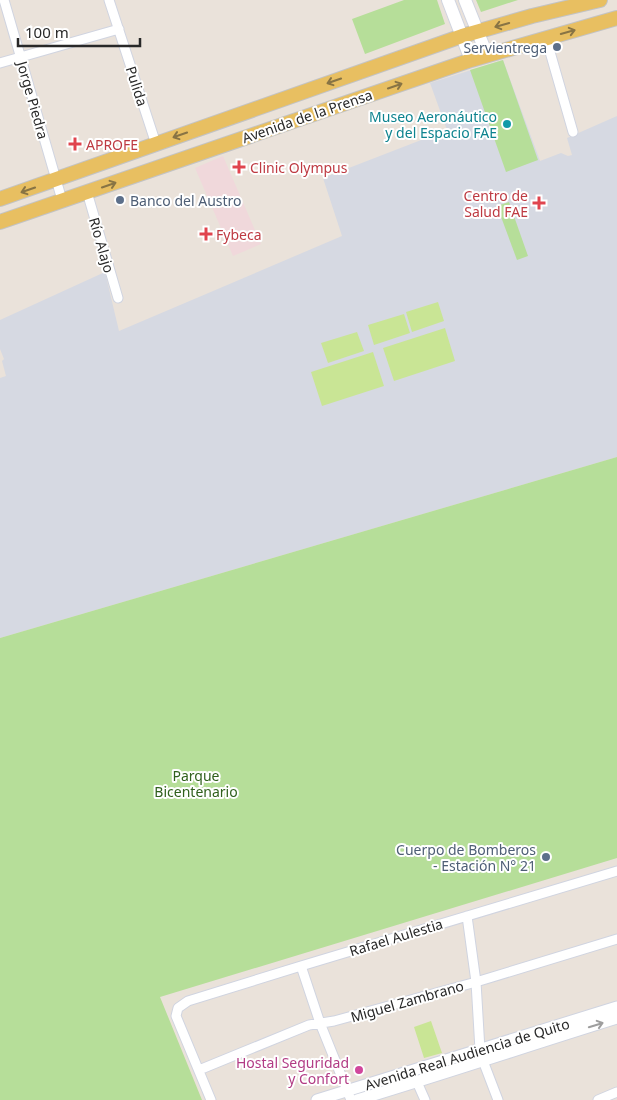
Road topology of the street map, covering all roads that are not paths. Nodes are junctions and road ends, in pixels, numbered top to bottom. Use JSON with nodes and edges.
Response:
{"nodes":[{"id":1,"x":4,"y":0,"type":"edge"},
{"id":2,"x":109,"y":0,"type":"edge"},
{"id":3,"x":448,"y":0,"type":"edge"},
{"id":4,"x":465,"y":0,"type":"edge"},
{"id":5,"x":600,"y":0,"type":"edge"},
{"id":6,"x":617,"y":18,"type":"edge"},
{"id":7,"x":119,"y":29,"type":"junction"},
{"id":8,"x":477,"y":32,"type":"junction"},
{"id":9,"x":462,"y":36,"type":"junction"},
{"id":10,"x":546,"y":38,"type":"junction"},
{"id":11,"x":487,"y":55,"type":"junction"},
{"id":12,"x":21,"y":58,"type":"junction"},
{"id":13,"x":471,"y":60,"type":"junction"},
{"id":14,"x":0,"y":63,"type":"edge"},
{"id":15,"x":573,"y":132,"type":"dead end"},
{"id":16,"x":156,"y":144,"type":"junction"},
{"id":17,"x":56,"y":180,"type":"junction"},
{"id":18,"x":87,"y":192,"type":"junction"},
{"id":19,"x":0,"y":199,"type":"edge"},
{"id":20,"x":62,"y":200,"type":"junction"},
{"id":21,"x":0,"y":222,"type":"edge"},
{"id":22,"x":118,"y":298,"type":"dead end"},
{"id":23,"x":617,"y":871,"type":"edge"},
{"id":24,"x":467,"y":916,"type":"junction"},
{"id":25,"x":617,"y":939,"type":"edge"},
{"id":26,"x":301,"y":966,"type":"junction"},
{"id":27,"x":476,"y":982,"type":"junction"},
{"id":28,"x":617,"y":1007,"type":"edge"},
{"id":29,"x":617,"y":1018,"type":"edge"},
{"id":30,"x":320,"y":1023,"type":"junction"},
{"id":31,"x":482,"y":1055,"type":"junction"},
{"id":32,"x":199,"y":1070,"type":"junction"},
{"id":33,"x":416,"y":1082,"type":"junction"},
{"id":34,"x":617,"y":1092,"type":"edge"},
{"id":35,"x":349,"y":1095,"type":"edge"},
{"id":36,"x":211,"y":1100,"type":"edge"},
{"id":37,"x":317,"y":1100,"type":"edge"},
{"id":38,"x":357,"y":1100,"type":"edge"},
{"id":39,"x":425,"y":1100,"type":"edge"},
{"id":40,"x":498,"y":1100,"type":"edge"},
{"id":41,"x":598,"y":1100,"type":"edge"}],
"edges":[{"from":1,"to":12,"type":"street","name":"Jorge Piedra"},
{"from":2,"to":7,"type":"street","name":"Pulida"},
{"from":3,"to":9,"type":"main road"},
{"from":4,"to":8,"type":"main road"},
{"from":5,"to":8,"type":"main road","name":"Avenida de la Prensa","one_way":true},
{"from":10,"to":6,"type":"main road","name":"Avenida de la Prensa","one_way":true},
{"from":7,"to":12,"type":"street"},
{"from":7,"to":16,"type":"street","name":"Pulida"},
{"from":8,"to":9,"type":"main road","name":"Avenida de la Prensa"},
{"from":8,"to":11,"type":"main road"},
{"from":9,"to":13,"type":"main road"},
{"from":9,"to":16,"type":"main road","name":"Avenida de la Prensa","one_way":true},
{"from":10,"to":11,"type":"main road","name":"Avenida de la Prensa"},
{"from":10,"to":15,"type":"street"},
{"from":11,"to":13,"type":"main road","name":"Avenida de la Prensa"},
{"from":12,"to":14,"type":"street"},
{"from":12,"to":17,"type":"street","name":"Jorge Piedra"},
{"from":18,"to":13,"type":"main road","name":"Avenida de la Prensa","one_way":true},
{"from":16,"to":17,"type":"main road","name":"Avenida de la Prensa"},
{"from":17,"to":19,"type":"main road","name":"Avenida de la Prensa","one_way":true},
{"from":17,"to":20,"type":"street","name":"Jorge Piedra"},
{"from":18,"to":20,"type":"main road","name":"Avenida de la Prensa"},
{"from":18,"to":22,"type":"street","name":"Río Alajo"},
{"from":20,"to":21,"type":"main road","name":"Avenida de la Prensa"},
{"from":23,"to":24,"type":"street","name":"Rafael Aulestia"},
{"from":24,"to":26,"type":"street","name":"Rafael Aulestia"},
{"from":24,"to":27,"type":"street"},
{"from":25,"to":27,"type":"street","name":"Miguel Zambrano"},
{"from":26,"to":30,"type":"street"},
{"from":26,"to":32,"type":"street","name":"Rafael Aulestia"},
{"from":27,"to":30,"type":"street","name":"Miguel Zambrano"},
{"from":27,"to":31,"type":"street"},
{"from":28,"to":31,"type":"street","name":"Avenida Real Audiencia de Quito"},
{"from":31,"to":29,"type":"street","name":"Avenida Real Audiencia de Quito","one_way":true},
{"from":30,"to":32,"type":"street","name":"Miguel Zambrano"},
{"from":30,"to":35,"type":"street"},
{"from":31,"to":33,"type":"street","name":"Avenida Real Audiencia de Quito"},
{"from":31,"to":35,"type":"street","name":"Avenida Real Audiencia de Quito"},
{"from":31,"to":40,"type":"street"},
{"from":32,"to":36,"type":"street"},
{"from":33,"to":38,"type":"street","name":"Avenida Real Audiencia de Quito"},
{"from":33,"to":39,"type":"street"},
{"from":34,"to":41,"type":"street"},
{"from":35,"to":37,"type":"street","name":"Avenida Real Audiencia de Quito"}]}
